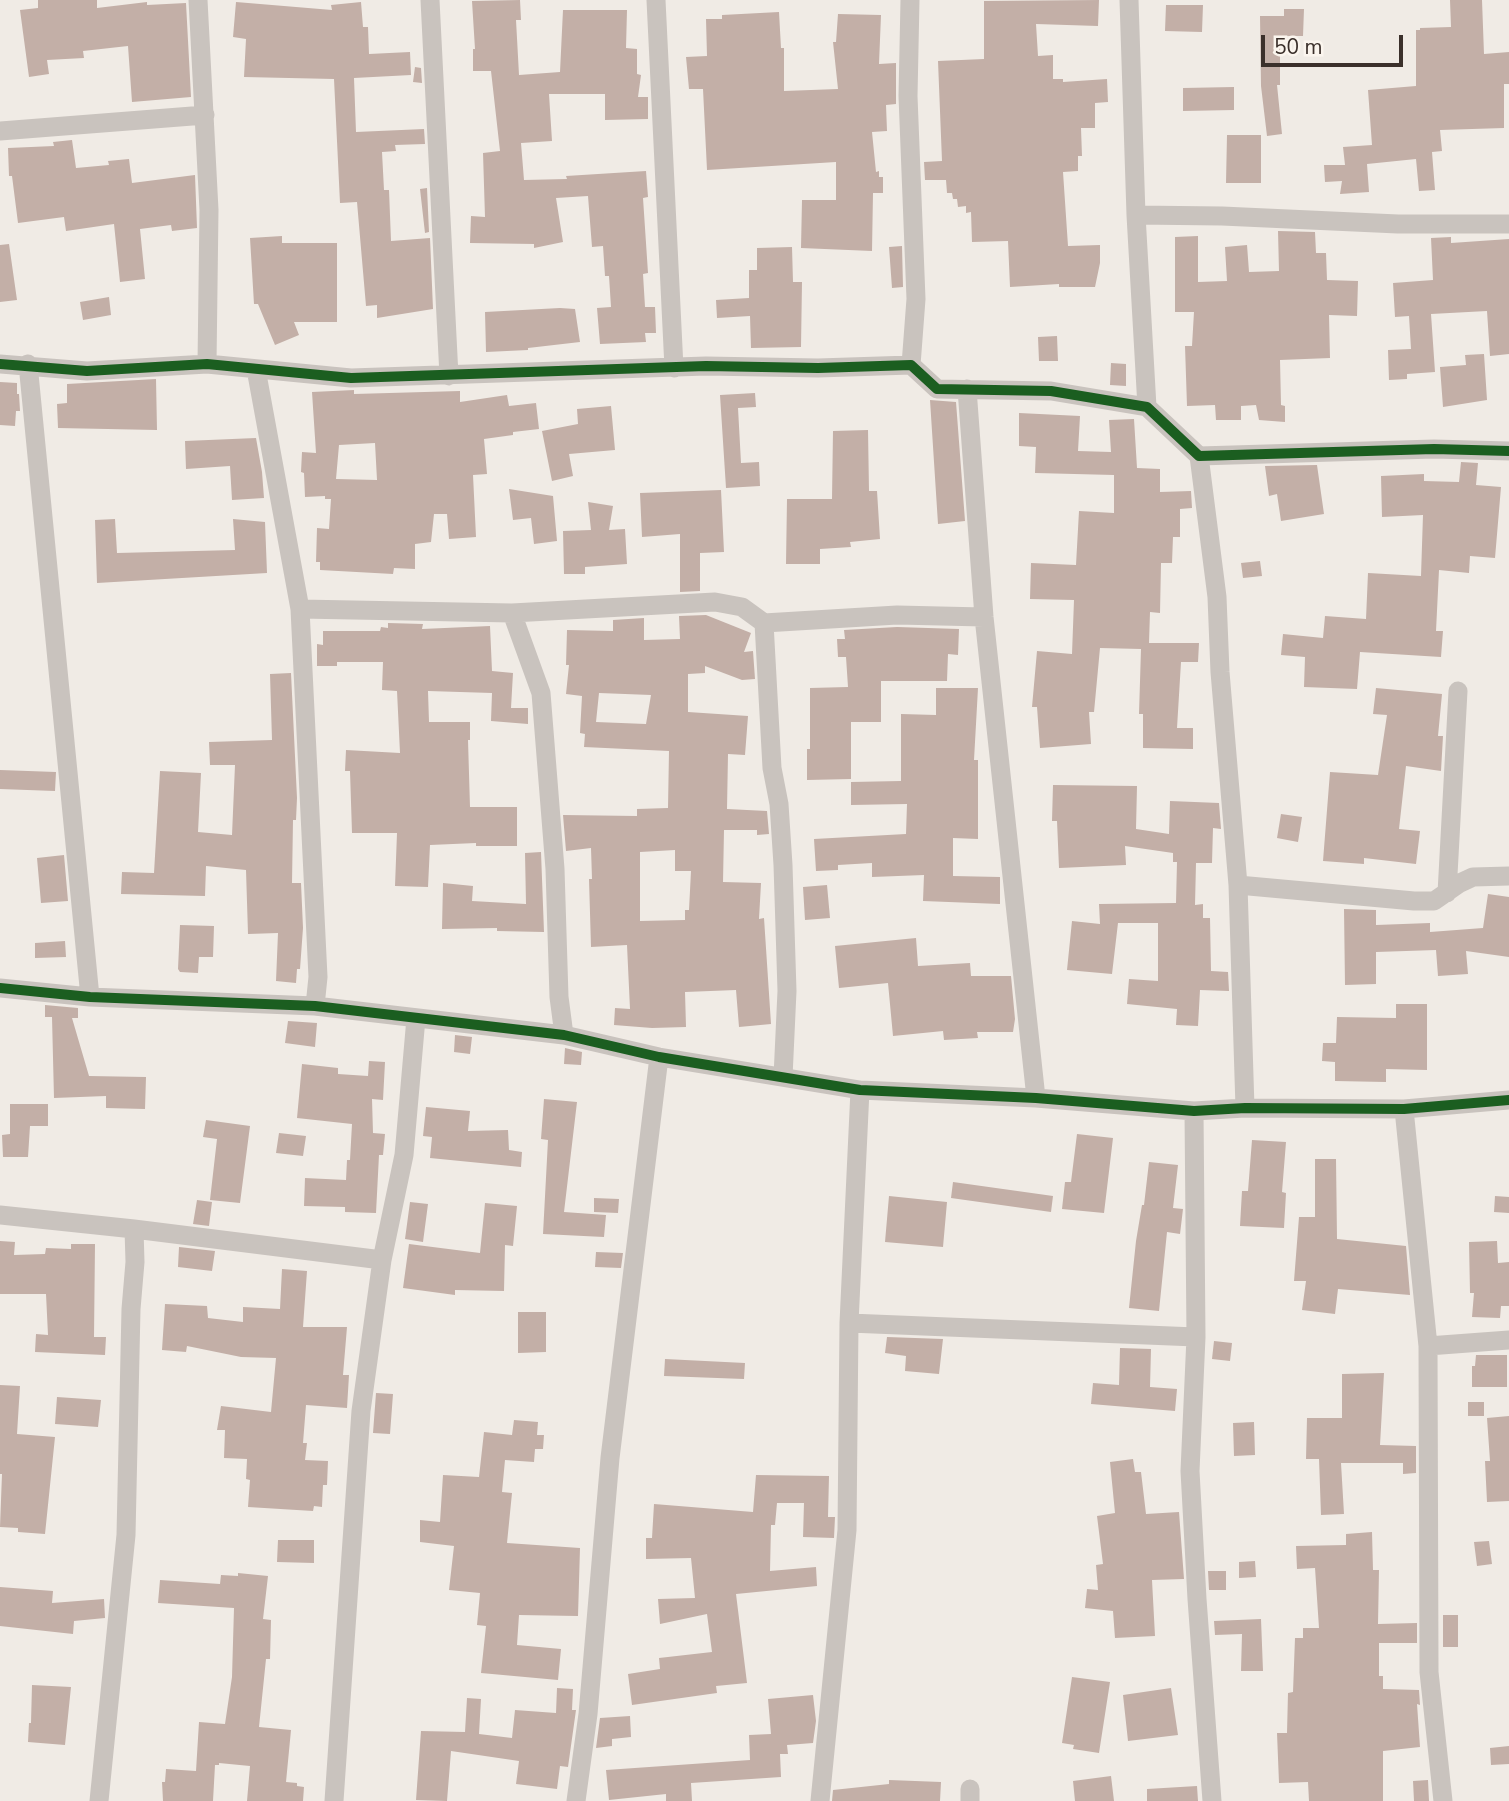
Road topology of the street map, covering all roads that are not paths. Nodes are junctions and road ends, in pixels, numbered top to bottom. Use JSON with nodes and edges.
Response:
{"nodes":[{"id":1,"x":198,"y":0,"type":"edge"},
{"id":2,"x":430,"y":0,"type":"edge"},
{"id":3,"x":656,"y":0,"type":"edge"},
{"id":4,"x":910,"y":0,"type":"edge"},
{"id":5,"x":1129,"y":0,"type":"edge"},
{"id":6,"x":205,"y":115,"type":"junction"},
{"id":7,"x":0,"y":131,"type":"edge"},
{"id":8,"x":1136,"y":215,"type":"junction"},
{"id":9,"x":1509,"y":224,"type":"edge"},
{"id":10,"x":0,"y":364,"type":"edge"},
{"id":11,"x":28,"y":364,"type":"junction"},
{"id":12,"x":207,"y":364,"type":"junction"},
{"id":13,"x":911,"y":365,"type":"junction"},
{"id":14,"x":674,"y":368,"type":"junction"},
{"id":15,"x":256,"y":369,"type":"junction"},
{"id":16,"x":449,"y":376,"type":"junction"},
{"id":17,"x":967,"y":389,"type":"junction"},
{"id":18,"x":1147,"y":407,"type":"junction"},
{"id":19,"x":1509,"y":451,"type":"edge"},
{"id":20,"x":1199,"y":456,"type":"junction"},
{"id":21,"x":300,"y":609,"type":"junction"},
{"id":22,"x":512,"y":613,"type":"junction"},
{"id":23,"x":984,"y":617,"type":"junction"},
{"id":24,"x":764,"y":623,"type":"junction"},
{"id":25,"x":1458,"y":691,"type":"dead end"},
{"id":26,"x":1509,"y":876,"type":"edge"},
{"id":27,"x":1238,"y":885,"type":"junction"},
{"id":28,"x":1447,"y":893,"type":"junction"},
{"id":29,"x":0,"y":988,"type":"edge"},
{"id":30,"x":90,"y":997,"type":"junction"},
{"id":31,"x":315,"y":1006,"type":"junction"},
{"id":32,"x":416,"y":1018,"type":"junction"},
{"id":33,"x":564,"y":1035,"type":"junction"},
{"id":34,"x":659,"y":1057,"type":"junction"},
{"id":35,"x":783,"y":1077,"type":"junction"},
{"id":36,"x":860,"y":1090,"type":"junction"},
{"id":37,"x":1036,"y":1098,"type":"junction"},
{"id":38,"x":1509,"y":1100,"type":"edge"},
{"id":39,"x":1245,"y":1108,"type":"junction"},
{"id":40,"x":1404,"y":1109,"type":"junction"},
{"id":41,"x":1194,"y":1111,"type":"junction"},
{"id":42,"x":0,"y":1215,"type":"edge"},
{"id":43,"x":134,"y":1229,"type":"junction"},
{"id":44,"x":382,"y":1261,"type":"junction"},
{"id":45,"x":849,"y":1322,"type":"junction"},
{"id":46,"x":1196,"y":1337,"type":"junction"},
{"id":47,"x":1509,"y":1340,"type":"edge"},
{"id":48,"x":1428,"y":1346,"type":"junction"},
{"id":49,"x":99,"y":1801,"type":"edge"},
{"id":50,"x":334,"y":1801,"type":"edge"},
{"id":51,"x":576,"y":1801,"type":"edge"},
{"id":52,"x":820,"y":1801,"type":"edge"},
{"id":53,"x":1212,"y":1801,"type":"edge"},
{"id":54,"x":1443,"y":1801,"type":"edge"}],
"edges":[{"from":1,"to":6,"type":"street"},
{"from":2,"to":16,"type":"street"},
{"from":3,"to":14,"type":"street"},
{"from":4,"to":13,"type":"street"},
{"from":5,"to":8,"type":"street"},
{"from":6,"to":7,"type":"street"},
{"from":6,"to":12,"type":"street"},
{"from":8,"to":9,"type":"street"},
{"from":8,"to":18,"type":"street"},
{"from":10,"to":11,"type":"street"},
{"from":11,"to":12,"type":"street"},
{"from":11,"to":30,"type":"street"},
{"from":12,"to":15,"type":"street"},
{"from":13,"to":14,"type":"street"},
{"from":13,"to":17,"type":"street"},
{"from":14,"to":16,"type":"street"},
{"from":15,"to":16,"type":"street"},
{"from":15,"to":21,"type":"street"},
{"from":17,"to":18,"type":"street"},
{"from":17,"to":23,"type":"street"},
{"from":18,"to":20,"type":"street"},
{"from":19,"to":20,"type":"street"},
{"from":20,"to":27,"type":"street"},
{"from":21,"to":22,"type":"street"},
{"from":21,"to":31,"type":"street"},
{"from":22,"to":24,"type":"street"},
{"from":22,"to":33,"type":"street"},
{"from":23,"to":24,"type":"street"},
{"from":23,"to":37,"type":"street"},
{"from":24,"to":35,"type":"street"},
{"from":25,"to":28,"type":"street"},
{"from":26,"to":28,"type":"street"},
{"from":27,"to":28,"type":"street"},
{"from":27,"to":39,"type":"street"},
{"from":29,"to":30,"type":"street"},
{"from":30,"to":31,"type":"street"},
{"from":31,"to":32,"type":"street"},
{"from":32,"to":33,"type":"street"},
{"from":32,"to":44,"type":"street"},
{"from":33,"to":34,"type":"street"},
{"from":34,"to":35,"type":"street"},
{"from":34,"to":51,"type":"street"},
{"from":35,"to":36,"type":"street"},
{"from":36,"to":37,"type":"street"},
{"from":36,"to":45,"type":"street"},
{"from":37,"to":41,"type":"street"},
{"from":38,"to":40,"type":"street"},
{"from":39,"to":40,"type":"street"},
{"from":39,"to":41,"type":"street"},
{"from":40,"to":48,"type":"street"},
{"from":41,"to":46,"type":"street"},
{"from":42,"to":43,"type":"street"},
{"from":43,"to":44,"type":"street"},
{"from":43,"to":49,"type":"street"},
{"from":44,"to":50,"type":"street"},
{"from":45,"to":46,"type":"street"},
{"from":45,"to":52,"type":"street"},
{"from":46,"to":53,"type":"street"},
{"from":47,"to":48,"type":"street"},
{"from":48,"to":54,"type":"street"}]}
